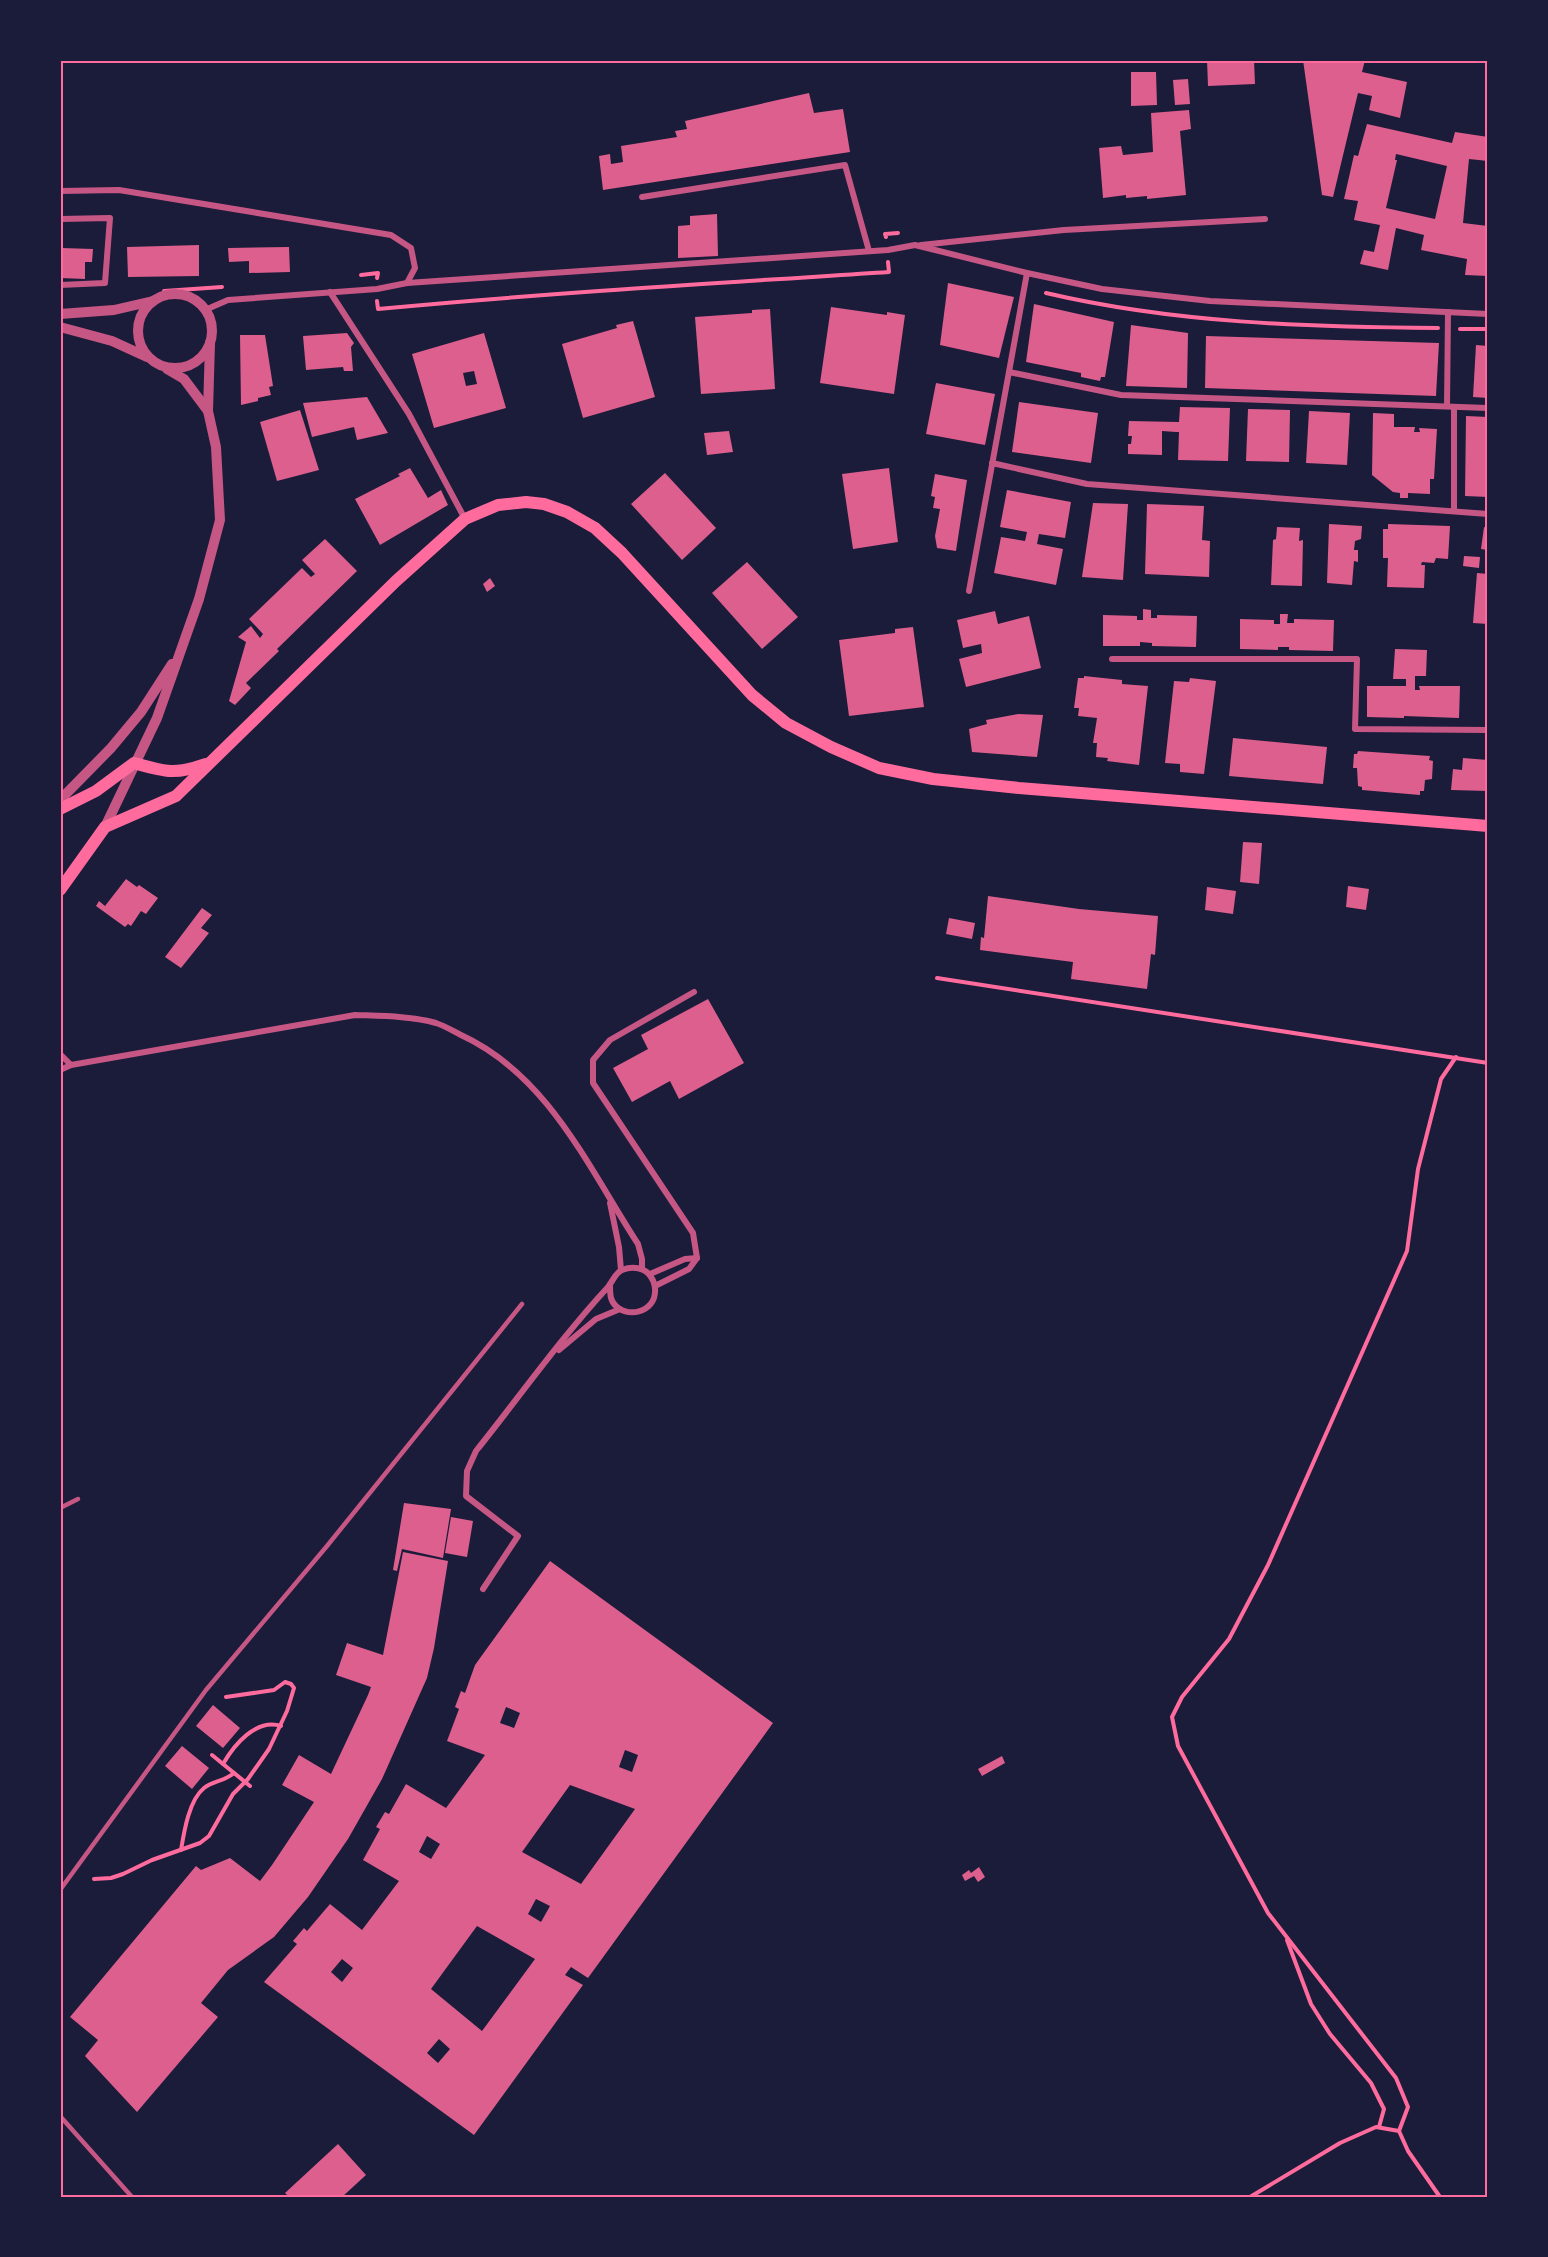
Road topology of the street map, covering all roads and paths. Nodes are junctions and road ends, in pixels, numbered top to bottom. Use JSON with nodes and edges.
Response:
{"nodes":[{"id":1,"x":60,"y":191,"type":"edge"},
{"id":2,"x":642,"y":197,"type":"dead end"},
{"id":3,"x":60,"y":219,"type":"edge"},
{"id":4,"x":1265,"y":219,"type":"dead end"},
{"id":5,"x":915,"y":245,"type":"junction"},
{"id":6,"x":869,"y":251,"type":"junction"},
{"id":7,"x":889,"y":272,"type":"dead end"},
{"id":8,"x":378,"y":273,"type":"dead end"},
{"id":9,"x":1027,"y":273,"type":"junction"},
{"id":10,"x":355,"y":276,"type":"dead end"},
{"id":11,"x":407,"y":283,"type":"junction"},
{"id":12,"x":60,"y":285,"type":"edge"},
{"id":13,"x":233,"y":286,"type":"dead end"},
{"id":14,"x":162,"y":291,"type":"dead end"},
{"id":15,"x":330,"y":292,"type":"junction"},
{"id":16,"x":153,"y":301,"type":"junction"},
{"id":17,"x":378,"y":309,"type":"dead end"},
{"id":18,"x":205,"y":310,"type":"junction"},
{"id":19,"x":1448,"y":312,"type":"junction"},
{"id":20,"x":60,"y":314,"type":"edge"},
{"id":21,"x":1488,"y":314,"type":"edge"},
{"id":22,"x":1210,"y":319,"type":"dead end"},
{"id":23,"x":60,"y":327,"type":"edge"},
{"id":24,"x":1448,"y":329,"type":"junction"},
{"id":25,"x":1488,"y":329,"type":"edge"},
{"id":26,"x":210,"y":343,"type":"junction"},
{"id":27,"x":150,"y":359,"type":"junction"},
{"id":28,"x":163,"y":366,"type":"junction"},
{"id":29,"x":1009,"y":372,"type":"junction"},
{"id":30,"x":1451,"y":406,"type":"junction"},
{"id":31,"x":1488,"y":408,"type":"edge"},
{"id":32,"x":208,"y":411,"type":"junction"},
{"id":33,"x":992,"y":464,"type":"junction"},
{"id":34,"x":1454,"y":511,"type":"junction"},
{"id":35,"x":1488,"y":514,"type":"edge"},
{"id":36,"x":465,"y":519,"type":"junction"},
{"id":37,"x":969,"y":591,"type":"dead end"},
{"id":38,"x":181,"y":649,"type":"junction"},
{"id":39,"x":1112,"y":659,"type":"dead end"},
{"id":40,"x":1488,"y":730,"type":"edge"},
{"id":41,"x":134,"y":763,"type":"junction"},
{"id":42,"x":210,"y":763,"type":"junction"},
{"id":43,"x":60,"y":800,"type":"edge"},
{"id":44,"x":60,"y":810,"type":"edge"},
{"id":45,"x":105,"y":826,"type":"junction"},
{"id":46,"x":1488,"y":826,"type":"edge"},
{"id":47,"x":60,"y":890,"type":"edge"},
{"id":48,"x":937,"y":978,"type":"dead end"},
{"id":49,"x":694,"y":992,"type":"dead end"},
{"id":50,"x":60,"y":1054,"type":"edge"},
{"id":51,"x":1456,"y":1057,"type":"junction"},
{"id":52,"x":1488,"y":1063,"type":"edge"},
{"id":53,"x":71,"y":1065,"type":"junction"},
{"id":54,"x":60,"y":1070,"type":"edge"},
{"id":55,"x":609,"y":1200,"type":"junction"},
{"id":56,"x":697,"y":1258,"type":"junction"},
{"id":57,"x":642,"y":1269,"type":"junction"},
{"id":58,"x":621,"y":1270,"type":"junction"},
{"id":59,"x":650,"y":1274,"type":"junction"},
{"id":60,"x":610,"y":1284,"type":"junction"},
{"id":61,"x":655,"y":1286,"type":"junction"},
{"id":62,"x":522,"y":1305,"type":"dead end"},
{"id":63,"x":620,"y":1309,"type":"junction"},
{"id":64,"x":550,"y":1358,"type":"junction"},
{"id":65,"x":78,"y":1499,"type":"dead end"},
{"id":66,"x":60,"y":1508,"type":"edge"},
{"id":67,"x":483,"y":1589,"type":"dead end"},
{"id":68,"x":226,"y":1697,"type":"dead end"},
{"id":69,"x":281,"y":1726,"type":"junction"},
{"id":70,"x":212,"y":1755,"type":"dead end"},
{"id":71,"x":223,"y":1764,"type":"junction"},
{"id":72,"x":234,"y":1773,"type":"junction"},
{"id":73,"x":245,"y":1782,"type":"junction"},
{"id":74,"x":250,"y":1786,"type":"dead end"},
{"id":75,"x":181,"y":1850,"type":"junction"},
{"id":76,"x":94,"y":1880,"type":"dead end"},
{"id":77,"x":60,"y":1890,"type":"edge"},
{"id":78,"x":1285,"y":1935,"type":"junction"},
{"id":79,"x":60,"y":2116,"type":"edge"},
{"id":80,"x":1379,"y":2127,"type":"junction"},
{"id":81,"x":1399,"y":2131,"type":"junction"},
{"id":82,"x":132,"y":2197,"type":"edge"},
{"id":83,"x":1250,"y":2197,"type":"edge"},
{"id":84,"x":1440,"y":2197,"type":"edge"}],
"edges":[{"from":1,"to":11,"type":"street"},
{"from":2,"to":6,"type":"street"},
{"from":3,"to":12,"type":"street"},
{"from":4,"to":5,"type":"street"},
{"from":5,"to":6,"type":"street"},
{"from":5,"to":9,"type":"street"},
{"from":6,"to":11,"type":"street"},
{"from":7,"to":17,"type":"path"},
{"from":8,"to":10,"type":"path"},
{"from":9,"to":19,"type":"street"},
{"from":9,"to":29,"type":"street"},
{"from":11,"to":15,"type":"street"},
{"from":13,"to":14,"type":"path"},
{"from":15,"to":18,"type":"street"},
{"from":15,"to":36,"type":"street"},
{"from":16,"to":18,"type":"street"},
{"from":16,"to":20,"type":"street"},
{"from":16,"to":27,"type":"street"},
{"from":18,"to":26,"type":"street"},
{"from":19,"to":21,"type":"street"},
{"from":19,"to":24,"type":"street"},
{"from":22,"to":24,"type":"path"},
{"from":23,"to":27,"type":"street"},
{"from":24,"to":25,"type":"path"},
{"from":24,"to":30,"type":"street"},
{"from":26,"to":28,"type":"street"},
{"from":26,"to":32,"type":"street"},
{"from":27,"to":28,"type":"street"},
{"from":28,"to":32,"type":"street"},
{"from":29,"to":30,"type":"street"},
{"from":29,"to":33,"type":"street"},
{"from":30,"to":31,"type":"street"},
{"from":30,"to":34,"type":"street"},
{"from":32,"to":38,"type":"street"},
{"from":33,"to":34,"type":"street"},
{"from":33,"to":37,"type":"street"},
{"from":34,"to":35,"type":"street"},
{"from":36,"to":42,"type":"main road"},
{"from":36,"to":46,"type":"main road"},
{"from":38,"to":41,"type":"street"},
{"from":38,"to":43,"type":"street"},
{"from":39,"to":40,"type":"street"},
{"from":41,"to":42,"type":"main road"},
{"from":41,"to":44,"type":"main road"},
{"from":41,"to":45,"type":"street"},
{"from":42,"to":45,"type":"main road"},
{"from":45,"to":47,"type":"main road"},
{"from":48,"to":51,"type":"path"},
{"from":49,"to":56,"type":"street"},
{"from":50,"to":53,"type":"street"},
{"from":51,"to":52,"type":"path"},
{"from":51,"to":78,"type":"path"},
{"from":53,"to":54,"type":"street"},
{"from":53,"to":55,"type":"street"},
{"from":55,"to":57,"type":"street"},
{"from":55,"to":58,"type":"street"},
{"from":56,"to":59,"type":"street"},
{"from":56,"to":61,"type":"street"},
{"from":57,"to":58,"type":"street"},
{"from":57,"to":59,"type":"street"},
{"from":58,"to":60,"type":"street"},
{"from":59,"to":61,"type":"street"},
{"from":60,"to":63,"type":"street"},
{"from":60,"to":64,"type":"street"},
{"from":61,"to":63,"type":"street"},
{"from":62,"to":77,"type":"lane"},
{"from":63,"to":64,"type":"street"},
{"from":64,"to":67,"type":"street"},
{"from":65,"to":66,"type":"lane"},
{"from":68,"to":69,"type":"path"},
{"from":69,"to":71,"type":"path"},
{"from":69,"to":73,"type":"path"},
{"from":70,"to":71,"type":"path"},
{"from":71,"to":72,"type":"path"},
{"from":72,"to":73,"type":"path"},
{"from":72,"to":75,"type":"path"},
{"from":73,"to":74,"type":"path"},
{"from":73,"to":75,"type":"path"},
{"from":75,"to":76,"type":"path"},
{"from":78,"to":80,"type":"path"},
{"from":78,"to":81,"type":"path"},
{"from":79,"to":82,"type":"lane"},
{"from":80,"to":81,"type":"path"},
{"from":80,"to":83,"type":"path"},
{"from":81,"to":84,"type":"path"}]}
